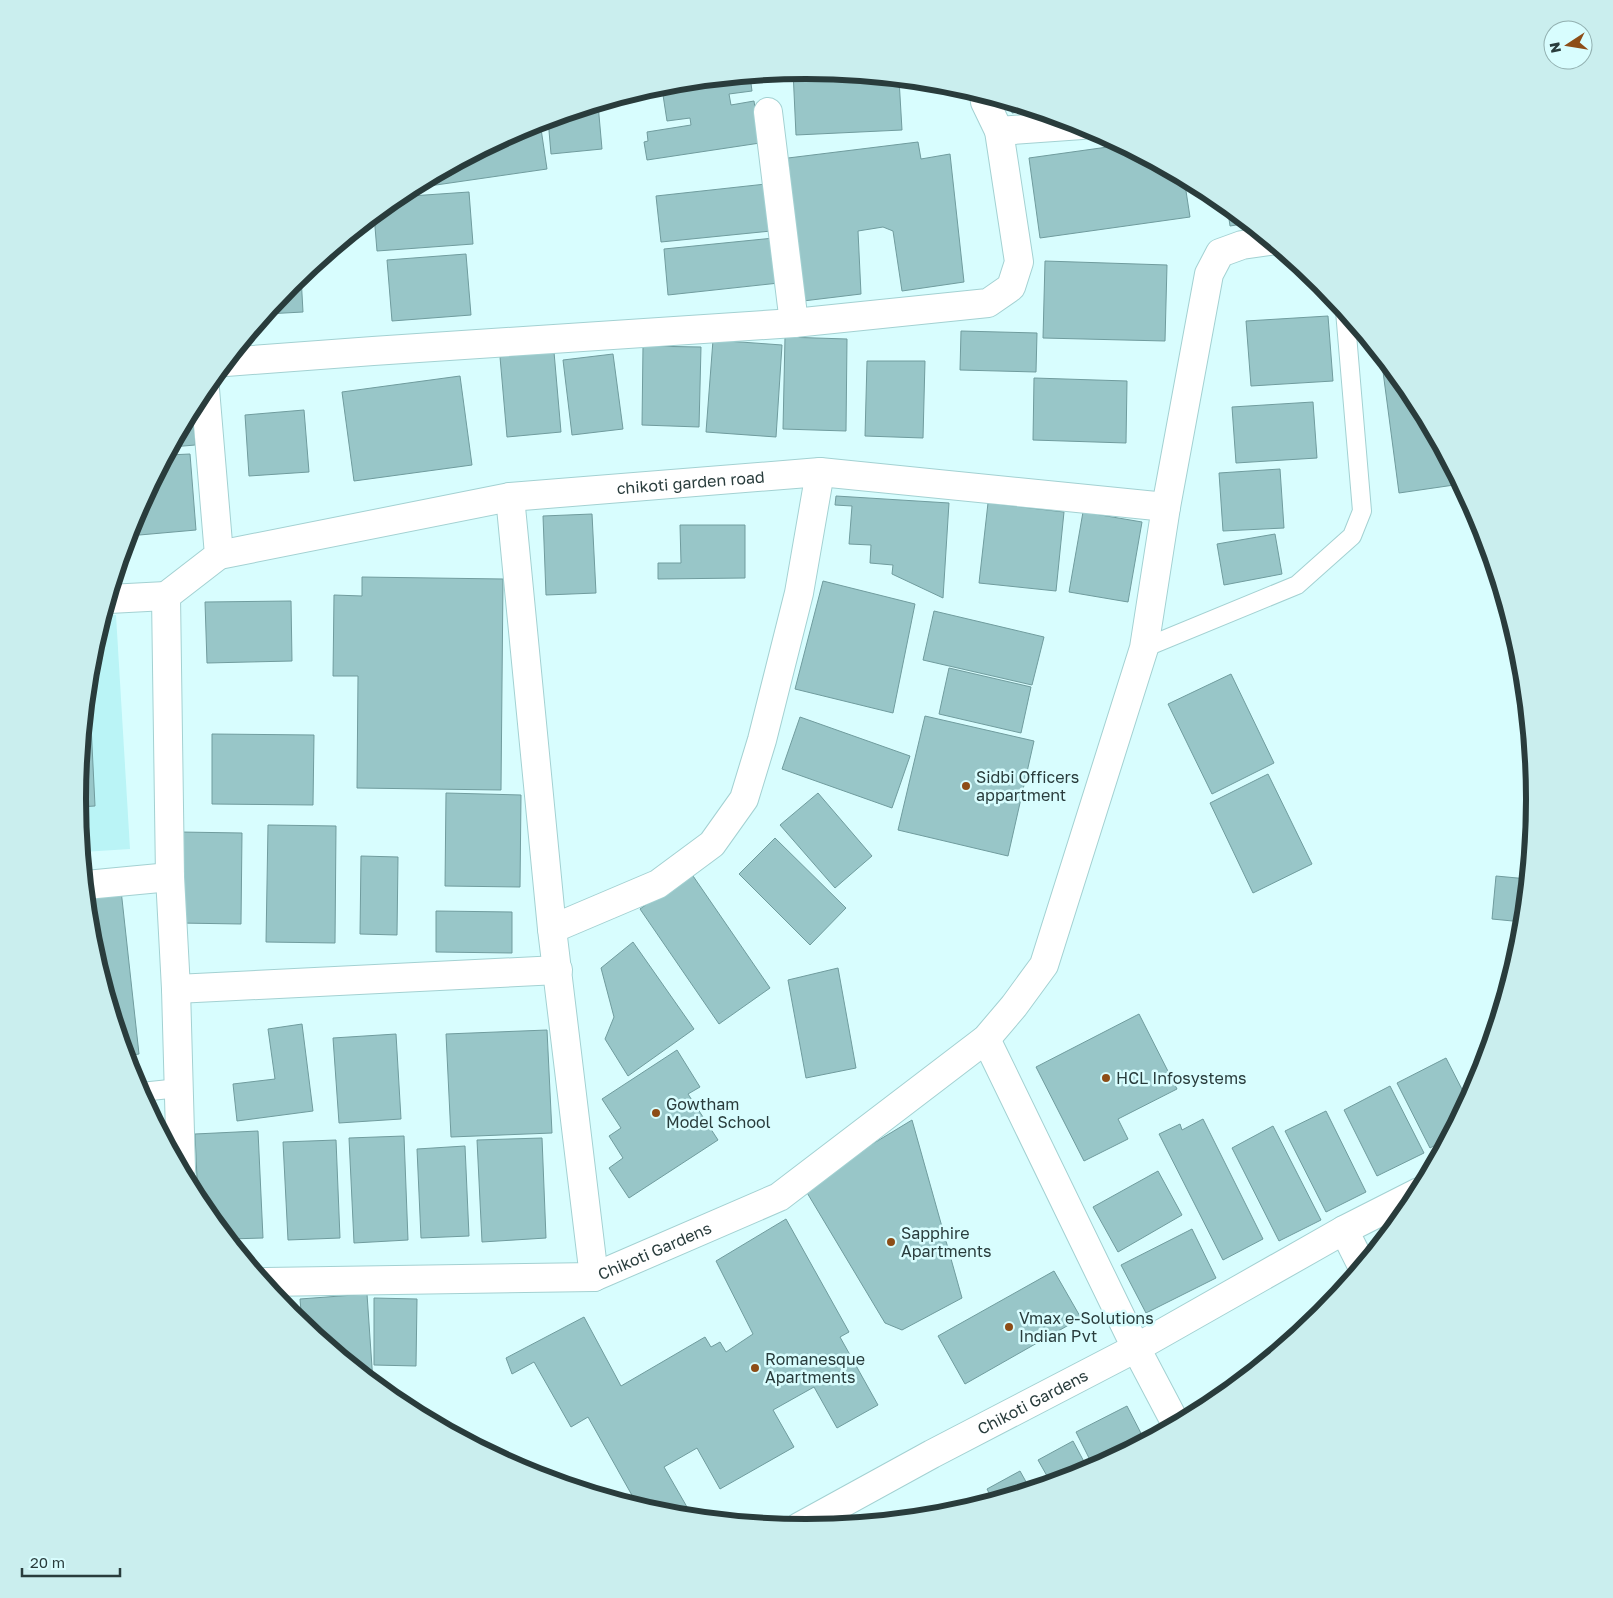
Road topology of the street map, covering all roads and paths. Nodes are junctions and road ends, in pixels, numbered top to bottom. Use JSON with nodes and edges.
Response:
{"nodes":[{"id":1,"x":985,"y":101,"type":"edge"},
{"id":2,"x":768,"y":112,"type":"dead end"},
{"id":3,"x":1061,"y":126,"type":"edge"},
{"id":4,"x":999,"y":132,"type":"junction"},
{"id":5,"x":1262,"y":242,"type":"edge"},
{"id":6,"x":1346,"y":322,"type":"edge"},
{"id":7,"x":794,"y":323,"type":"junction"},
{"id":8,"x":235,"y":361,"type":"edge"},
{"id":9,"x":206,"y":402,"type":"edge"},
{"id":10,"x":820,"y":472,"type":"junction"},
{"id":11,"x":510,"y":496,"type":"junction"},
{"id":12,"x":1166,"y":507,"type":"junction"},
{"id":13,"x":219,"y":555,"type":"junction"},
{"id":14,"x":166,"y":596,"type":"junction"},
{"id":15,"x":115,"y":599,"type":"edge"},
{"id":16,"x":1144,"y":648,"type":"junction"},
{"id":17,"x":170,"y":877,"type":"junction"},
{"id":18,"x":91,"y":884,"type":"edge"},
{"id":19,"x":552,"y":929,"type":"junction"},
{"id":20,"x":558,"y":970,"type":"junction"},
{"id":21,"x":176,"y":989,"type":"junction"},
{"id":22,"x":986,"y":1039,"type":"junction"},
{"id":23,"x":179,"y":1088,"type":"junction"},
{"id":24,"x":149,"y":1091,"type":"edge"},
{"id":25,"x":182,"y":1156,"type":"edge"},
{"id":26,"x":1405,"y":1199,"type":"edge"},
{"id":27,"x":1344,"y":1230,"type":"junction"},
{"id":28,"x":1359,"y":1260,"type":"edge"},
{"id":29,"x":594,"y":1277,"type":"junction"},
{"id":30,"x":272,"y":1282,"type":"edge"},
{"id":31,"x":1136,"y":1348,"type":"junction"},
{"id":32,"x":1173,"y":1419,"type":"edge"},
{"id":33,"x":814,"y":1519,"type":"edge"}],
"edges":[{"from":1,"to":4,"type":"street"},
{"from":2,"to":7,"type":"street"},
{"from":3,"to":4,"type":"street"},
{"from":4,"to":7,"type":"street"},
{"from":5,"to":12,"type":"street","name":"Chikoti Gardens"},
{"from":6,"to":16,"type":"lane"},
{"from":7,"to":8,"type":"street"},
{"from":9,"to":13,"type":"street"},
{"from":10,"to":11,"type":"street","name":"chikoti garden road"},
{"from":10,"to":12,"type":"street","name":"chikoti garden road"},
{"from":10,"to":19,"type":"street"},
{"from":11,"to":13,"type":"street","name":"chikoti garden road"},
{"from":11,"to":19,"type":"street"},
{"from":12,"to":16,"type":"street","name":"Chikoti Gardens"},
{"from":13,"to":14,"type":"street"},
{"from":14,"to":15,"type":"street"},
{"from":14,"to":17,"type":"street"},
{"from":16,"to":22,"type":"street","name":"Chikoti Gardens"},
{"from":17,"to":18,"type":"street"},
{"from":17,"to":21,"type":"street"},
{"from":19,"to":20,"type":"street"},
{"from":20,"to":21,"type":"street"},
{"from":20,"to":29,"type":"street"},
{"from":21,"to":23,"type":"street"},
{"from":22,"to":29,"type":"street","name":"Chikoti Gardens"},
{"from":22,"to":31,"type":"street"},
{"from":23,"to":24,"type":"lane"},
{"from":23,"to":25,"type":"street"},
{"from":26,"to":27,"type":"street","name":"Chikoti Gardens"},
{"from":27,"to":28,"type":"street"},
{"from":27,"to":31,"type":"street","name":"Chikoti Gardens"},
{"from":29,"to":30,"type":"street","name":"Chikoti Gardens"},
{"from":31,"to":32,"type":"street"},
{"from":31,"to":33,"type":"street","name":"Chikoti Gardens"}]}
